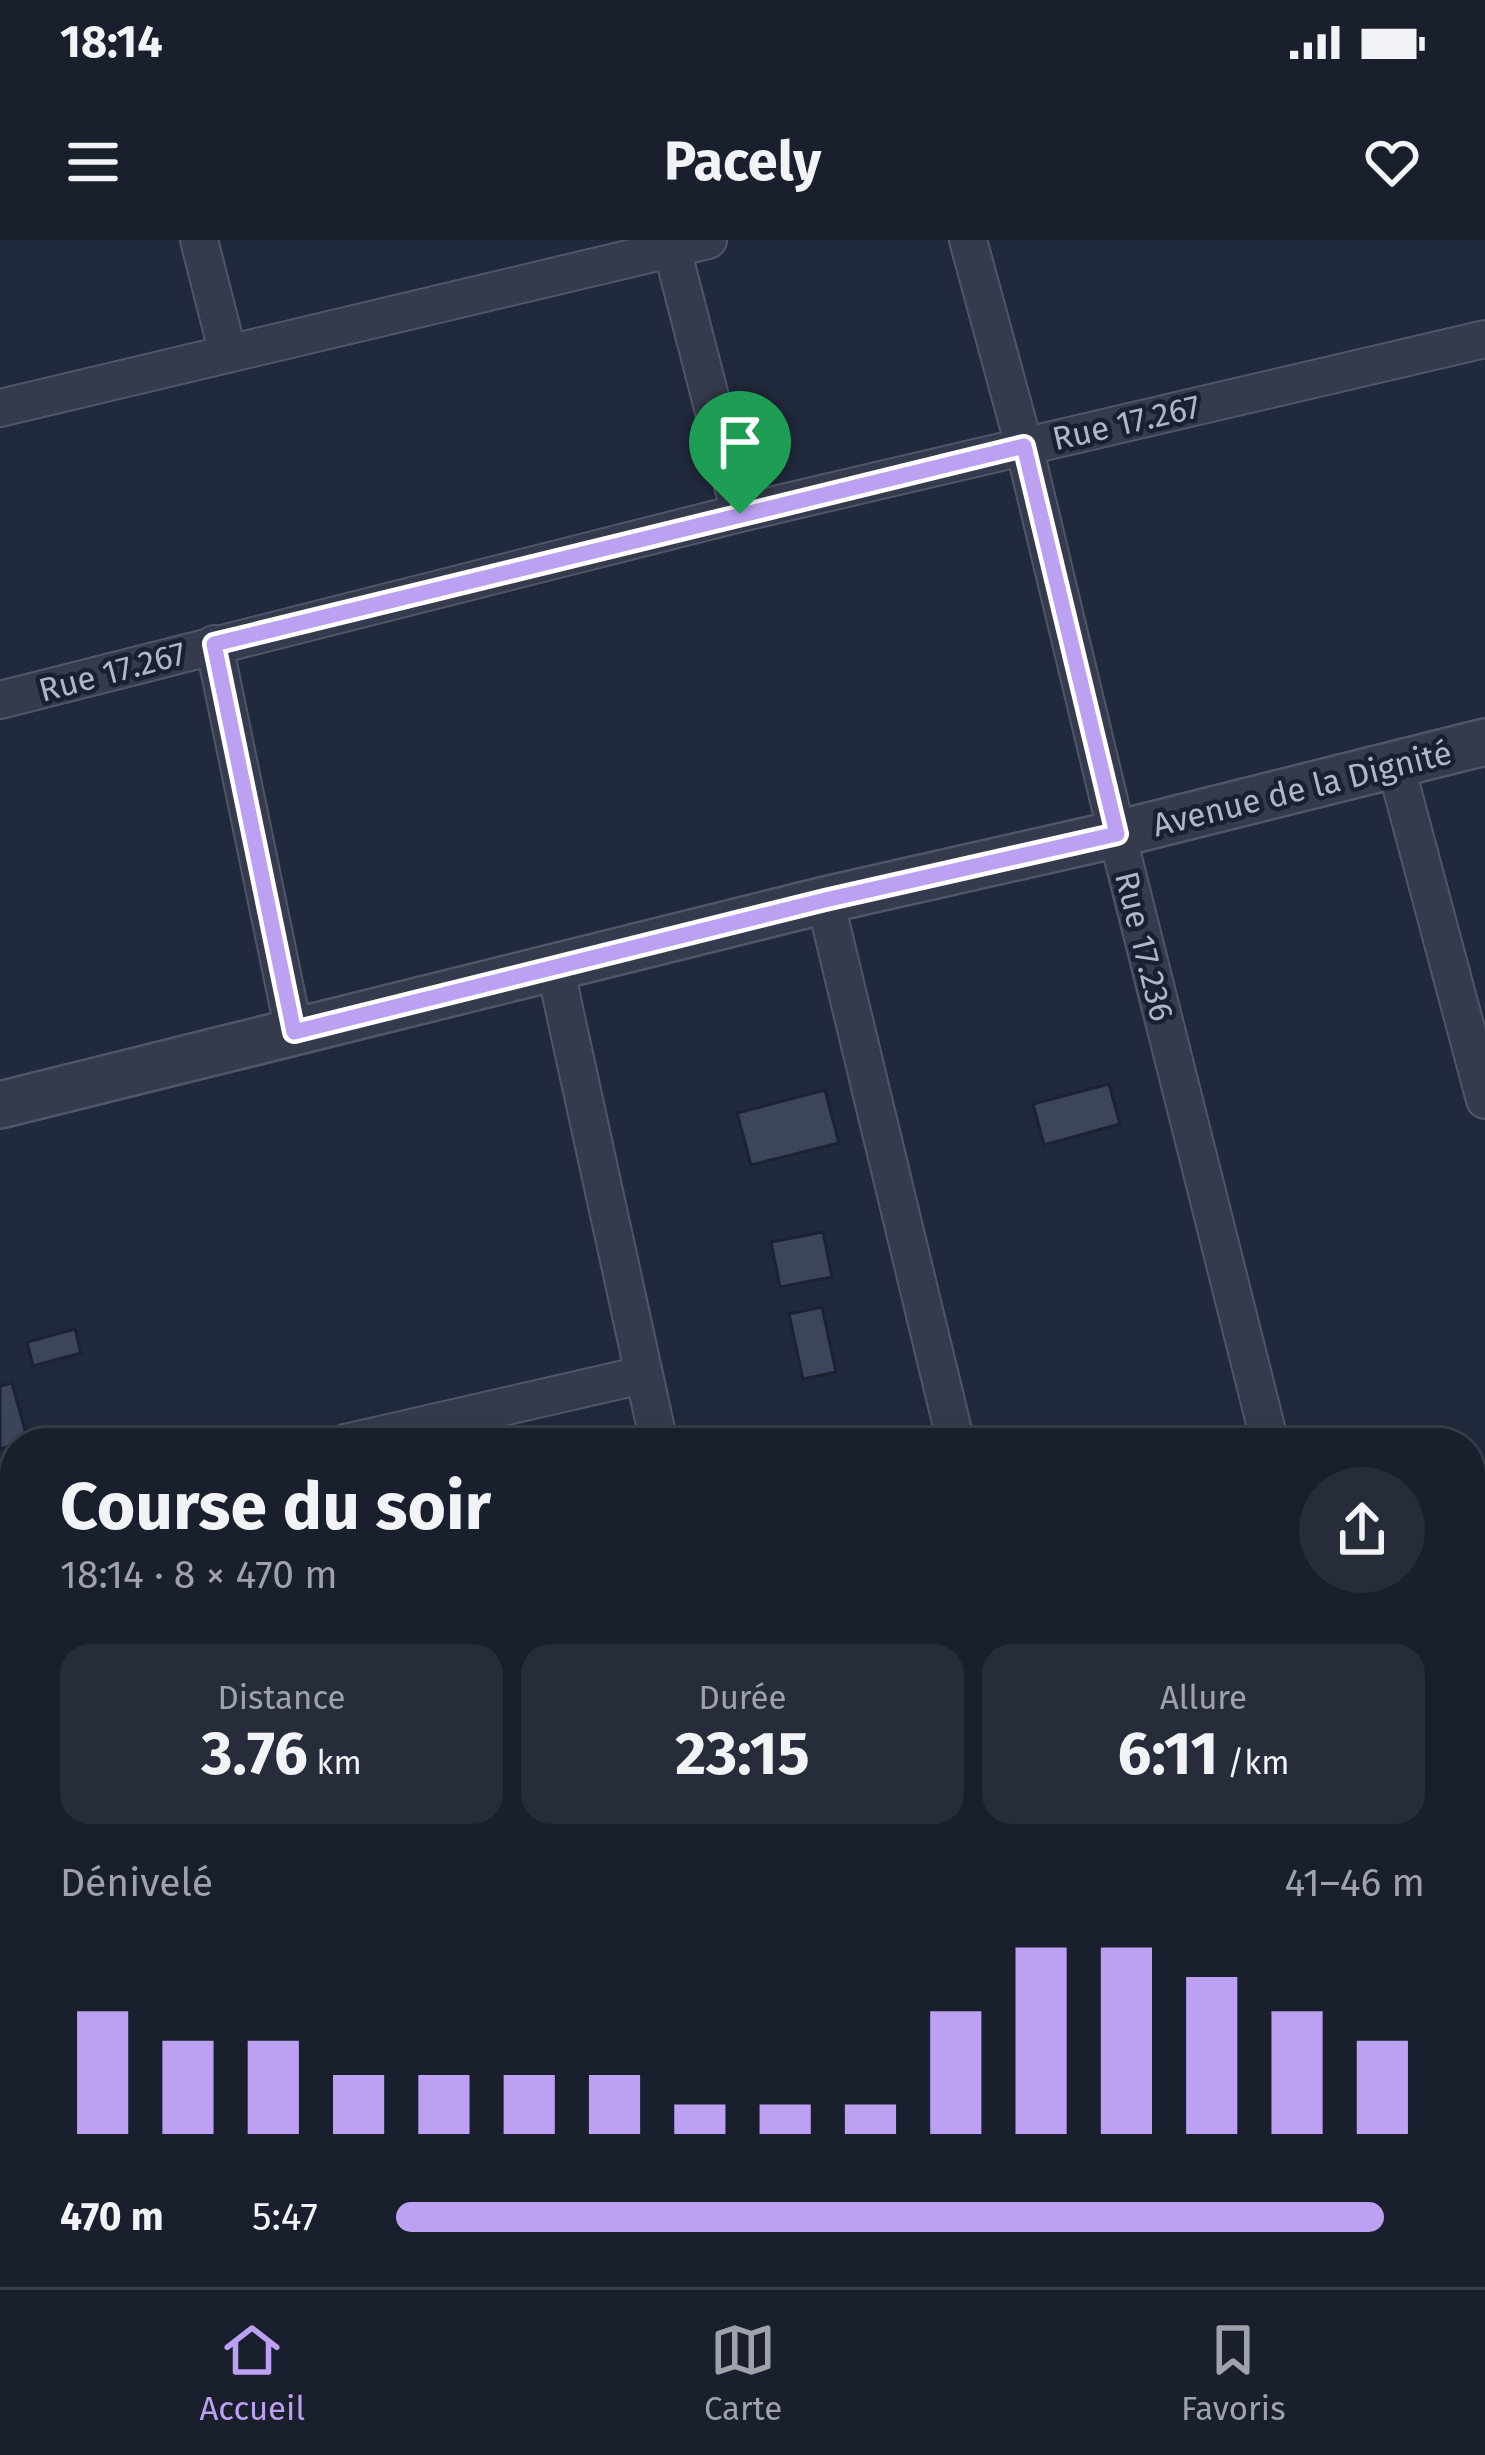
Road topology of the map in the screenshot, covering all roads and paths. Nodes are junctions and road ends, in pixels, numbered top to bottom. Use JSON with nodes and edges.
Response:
{"nodes":[{"id":1,"x":199,"y":240,"type":"edge"},
{"id":2,"x":708,"y":240,"type":"edge"},
{"id":3,"x":968,"y":240,"type":"edge"},
{"id":4,"x":672,"y":249,"type":"junction"},
{"id":5,"x":1485,"y":339,"type":"edge"},
{"id":6,"x":228,"y":354,"type":"junction"},
{"id":7,"x":0,"y":408,"type":"edge"},
{"id":8,"x":1024,"y":446,"type":"junction"},
{"id":9,"x":740,"y":514,"type":"junction"},
{"id":10,"x":214,"y":644,"type":"junction"},
{"id":11,"x":0,"y":700,"type":"edge"},
{"id":12,"x":1485,"y":742,"type":"edge"},
{"id":13,"x":1395,"y":763,"type":"junction"},
{"id":14,"x":1117,"y":834,"type":"junction"},
{"id":15,"x":825,"y":900,"type":"junction"},
{"id":16,"x":555,"y":967,"type":"junction"},
{"id":17,"x":294,"y":1032,"type":"junction"},
{"id":18,"x":1485,"y":1100,"type":"edge"},
{"id":19,"x":0,"y":1105,"type":"edge"},
{"id":20,"x":641,"y":1375,"type":"junction"},
{"id":21,"x":434,"y":1428,"type":"edge"},
{"id":22,"x":655,"y":1428,"type":"edge"},
{"id":23,"x":952,"y":1428,"type":"edge"},
{"id":24,"x":1266,"y":1428,"type":"edge"}],
"edges":[{"from":1,"to":6,"type":"street"},
{"from":2,"to":4,"type":"street"},
{"from":3,"to":8,"type":"street","name":"Rue 17.236"},
{"from":4,"to":6,"type":"street"},
{"from":4,"to":9,"type":"street"},
{"from":5,"to":8,"type":"street","name":"Rue 17.267"},
{"from":6,"to":7,"type":"street"},
{"from":8,"to":9,"type":"street","name":"Rue 17.267"},
{"from":8,"to":14,"type":"street","name":"Rue 17.236"},
{"from":9,"to":10,"type":"street","name":"Rue 17.267"},
{"from":10,"to":11,"type":"street","name":"Rue 17.267"},
{"from":10,"to":17,"type":"street"},
{"from":12,"to":13,"type":"street","name":"Avenue de la Dignité"},
{"from":13,"to":14,"type":"street","name":"Avenue de la Dignité"},
{"from":13,"to":18,"type":"street"},
{"from":14,"to":15,"type":"street","name":"Avenue de la Dignité"},
{"from":14,"to":24,"type":"street","name":"Rue 17.236"},
{"from":15,"to":16,"type":"street","name":"Avenue de la Dignité"},
{"from":15,"to":23,"type":"street"},
{"from":16,"to":17,"type":"street","name":"Avenue de la Dignité"},
{"from":16,"to":20,"type":"street"},
{"from":17,"to":19,"type":"street","name":"Avenue de la Dignité"},
{"from":20,"to":21,"type":"street"},
{"from":20,"to":22,"type":"street"}]}
